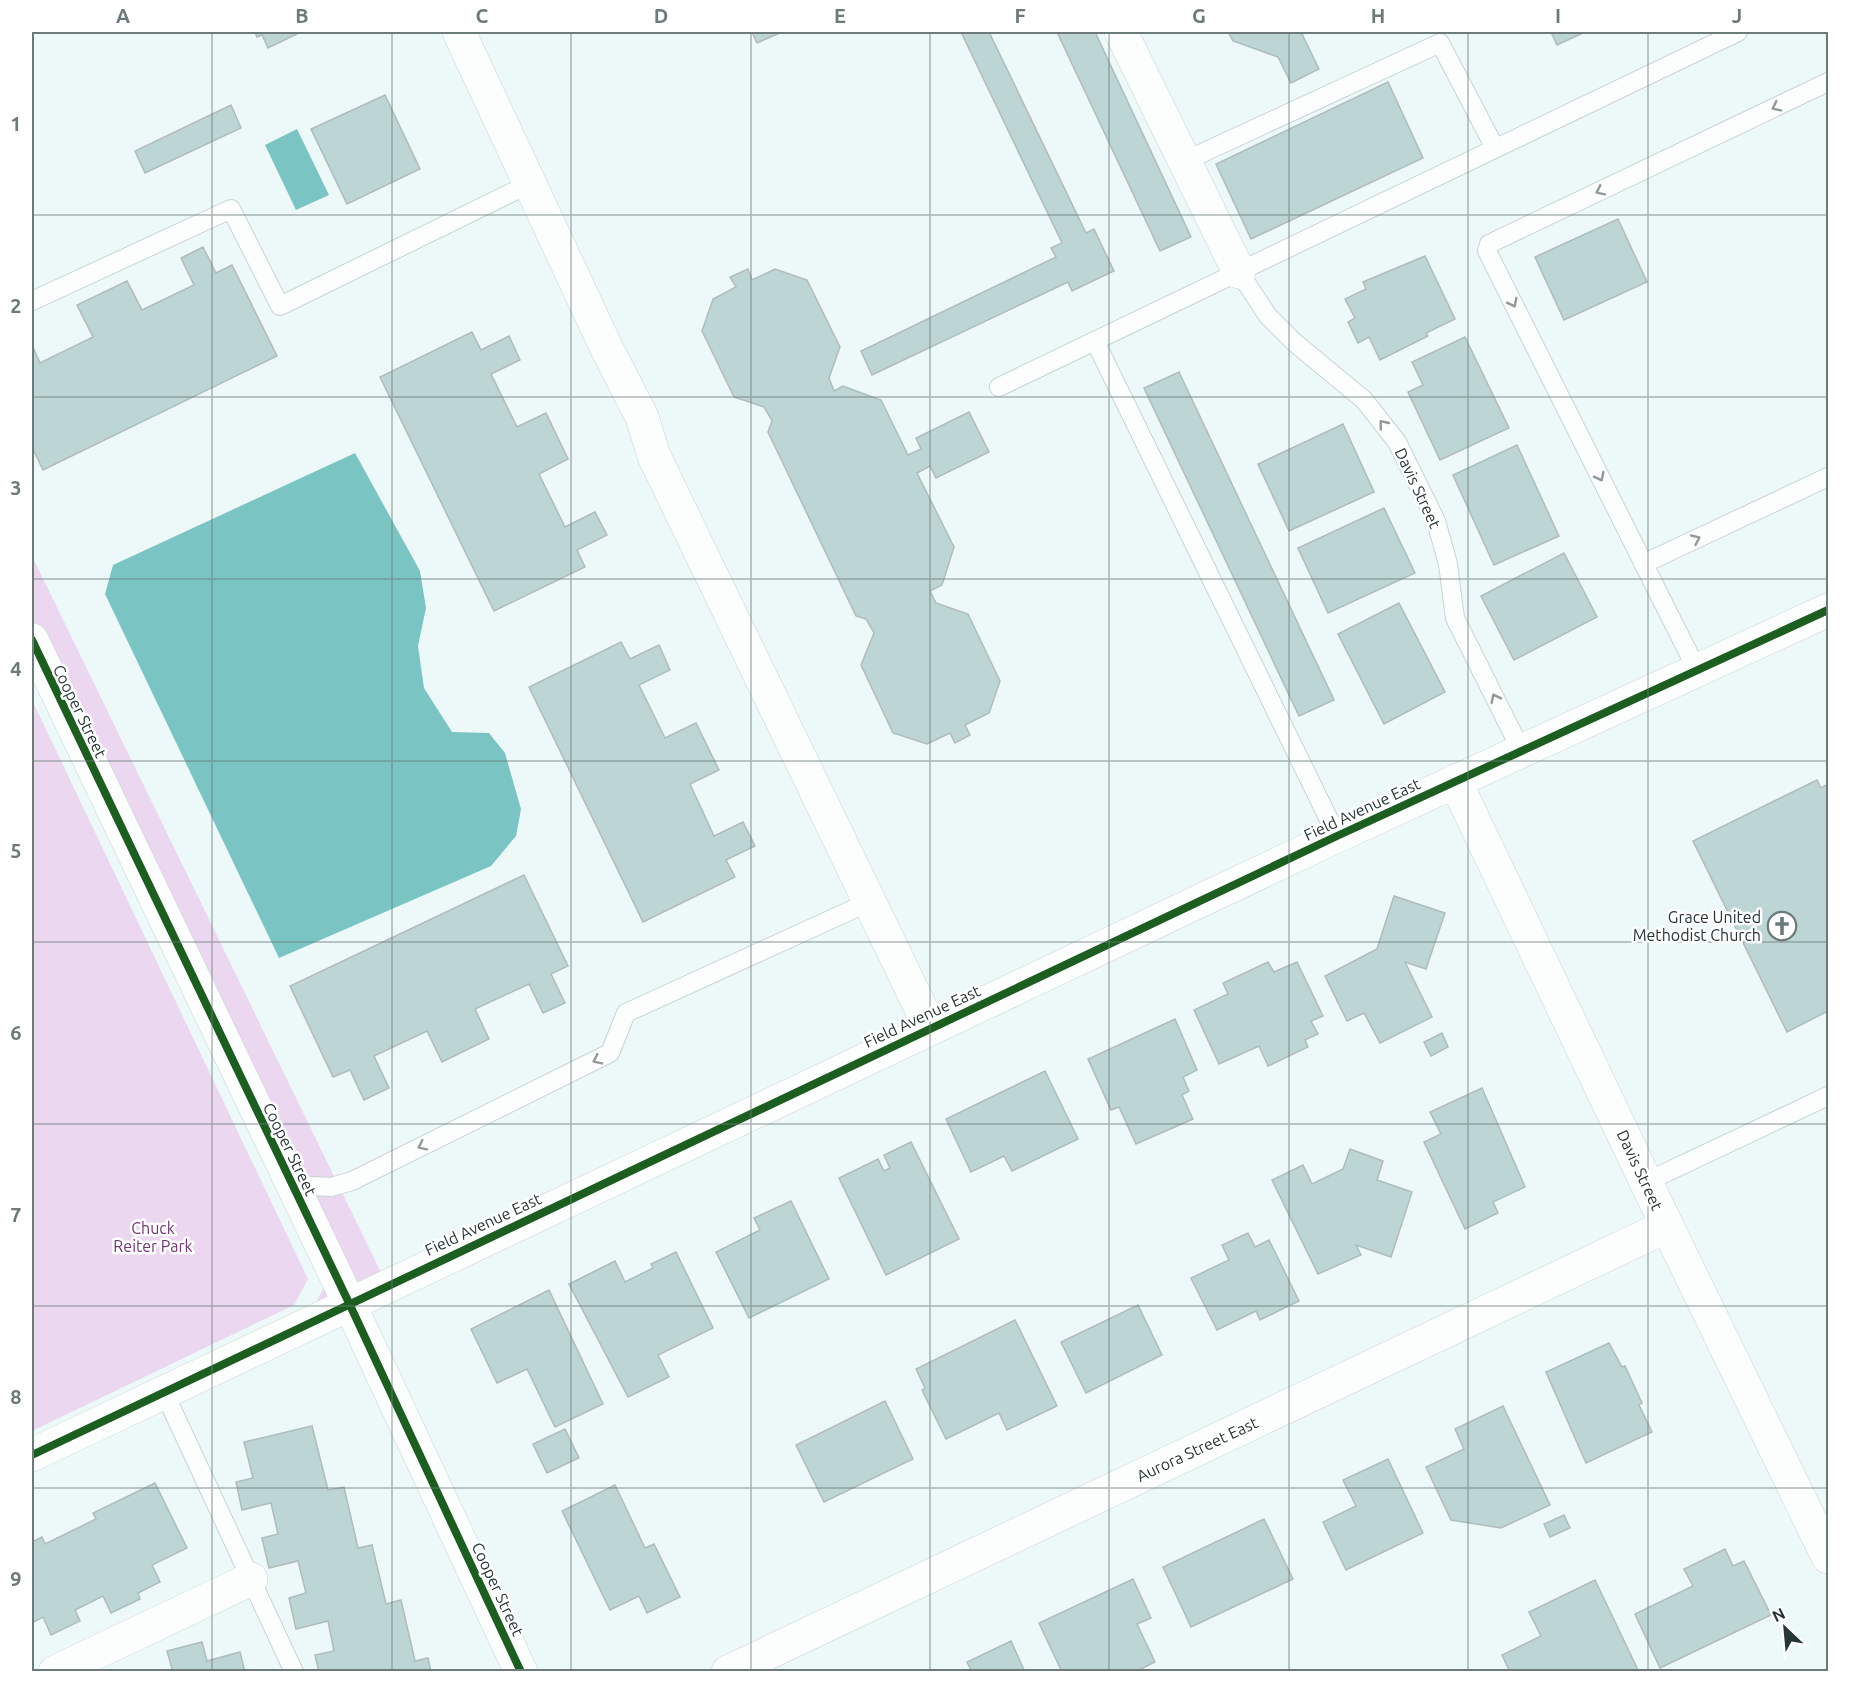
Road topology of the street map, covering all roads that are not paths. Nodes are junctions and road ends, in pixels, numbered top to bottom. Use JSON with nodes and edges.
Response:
{"nodes":[{"id":1,"x":459,"y":32,"type":"edge"},
{"id":2,"x":1121,"y":32,"type":"edge"},
{"id":3,"x":1737,"y":32,"type":"edge"},
{"id":4,"x":1437,"y":37,"type":"edge"},
{"id":5,"x":1828,"y":82,"type":"edge"},
{"id":6,"x":1495,"y":148,"type":"junction"},
{"id":7,"x":1185,"y":161,"type":"junction"},
{"id":8,"x":529,"y":184,"type":"junction"},
{"id":9,"x":1239,"y":272,"type":"junction"},
{"id":10,"x":32,"y":301,"type":"edge"},
{"id":11,"x":1095,"y":341,"type":"junction"},
{"id":12,"x":999,"y":387,"type":"dead end"},
{"id":13,"x":1828,"y":477,"type":"edge"},
{"id":14,"x":1643,"y":564,"type":"junction"},
{"id":15,"x":1828,"y":610,"type":"edge"},
{"id":16,"x":32,"y":640,"type":"edge"},
{"id":17,"x":1697,"y":670,"type":"junction"},
{"id":18,"x":1521,"y":750,"type":"junction"},
{"id":19,"x":1455,"y":781,"type":"junction"},
{"id":20,"x":1337,"y":836,"type":"junction"},
{"id":21,"x":869,"y":902,"type":"junction"},
{"id":22,"x":930,"y":1027,"type":"junction"},
{"id":23,"x":1828,"y":1096,"type":"edge"},
{"id":24,"x":1646,"y":1182,"type":"junction"},
{"id":25,"x":293,"y":1185,"type":"junction"},
{"id":26,"x":1667,"y":1226,"type":"junction"},
{"id":27,"x":349,"y":1303,"type":"junction"},
{"id":28,"x":164,"y":1392,"type":"junction"},
{"id":29,"x":32,"y":1455,"type":"edge"},
{"id":30,"x":1828,"y":1557,"type":"edge"},
{"id":31,"x":251,"y":1579,"type":"junction"},
{"id":32,"x":55,"y":1671,"type":"edge"},
{"id":33,"x":294,"y":1671,"type":"edge"},
{"id":34,"x":522,"y":1671,"type":"edge"},
{"id":35,"x":728,"y":1671,"type":"edge"}],
"edges":[{"from":1,"to":8,"type":"street"},
{"from":2,"to":7,"type":"street"},
{"from":3,"to":6,"type":"lane"},
{"from":4,"to":6,"type":"lane"},
{"from":4,"to":7,"type":"lane"},
{"from":5,"to":14,"type":"lane","one_way":true},
{"from":6,"to":9,"type":"lane"},
{"from":7,"to":9,"type":"street"},
{"from":8,"to":10,"type":"lane"},
{"from":8,"to":21,"type":"street"},
{"from":9,"to":11,"type":"lane"},
{"from":18,"to":9,"type":"lane","name":"Davis Street","one_way":true},
{"from":11,"to":12,"type":"lane"},
{"from":11,"to":20,"type":"lane"},
{"from":14,"to":13,"type":"lane","one_way":true},
{"from":14,"to":17,"type":"lane"},
{"from":15,"to":17,"type":"street","name":"Field Avenue East"},
{"from":16,"to":25,"type":"street","name":"Cooper Street"},
{"from":17,"to":18,"type":"street","name":"Field Avenue East"},
{"from":18,"to":19,"type":"street","name":"Field Avenue East"},
{"from":19,"to":20,"type":"street","name":"Field Avenue East"},
{"from":19,"to":24,"type":"street","name":"Davis Street"},
{"from":20,"to":22,"type":"street","name":"Field Avenue East"},
{"from":21,"to":22,"type":"street"},
{"from":21,"to":25,"type":"lane","one_way":true},
{"from":22,"to":27,"type":"street","name":"Field Avenue East"},
{"from":23,"to":24,"type":"lane"},
{"from":24,"to":26,"type":"street","name":"Davis Street"},
{"from":25,"to":27,"type":"street","name":"Cooper Street"},
{"from":26,"to":30,"type":"street","name":"Davis Street"},
{"from":26,"to":35,"type":"street","name":"Aurora Street East"},
{"from":27,"to":28,"type":"street","name":"Field Avenue East"},
{"from":27,"to":34,"type":"street","name":"Cooper Street"},
{"from":28,"to":29,"type":"street","name":"Field Avenue East"},
{"from":28,"to":31,"type":"lane"},
{"from":31,"to":32,"type":"street"},
{"from":31,"to":33,"type":"lane"}]}
